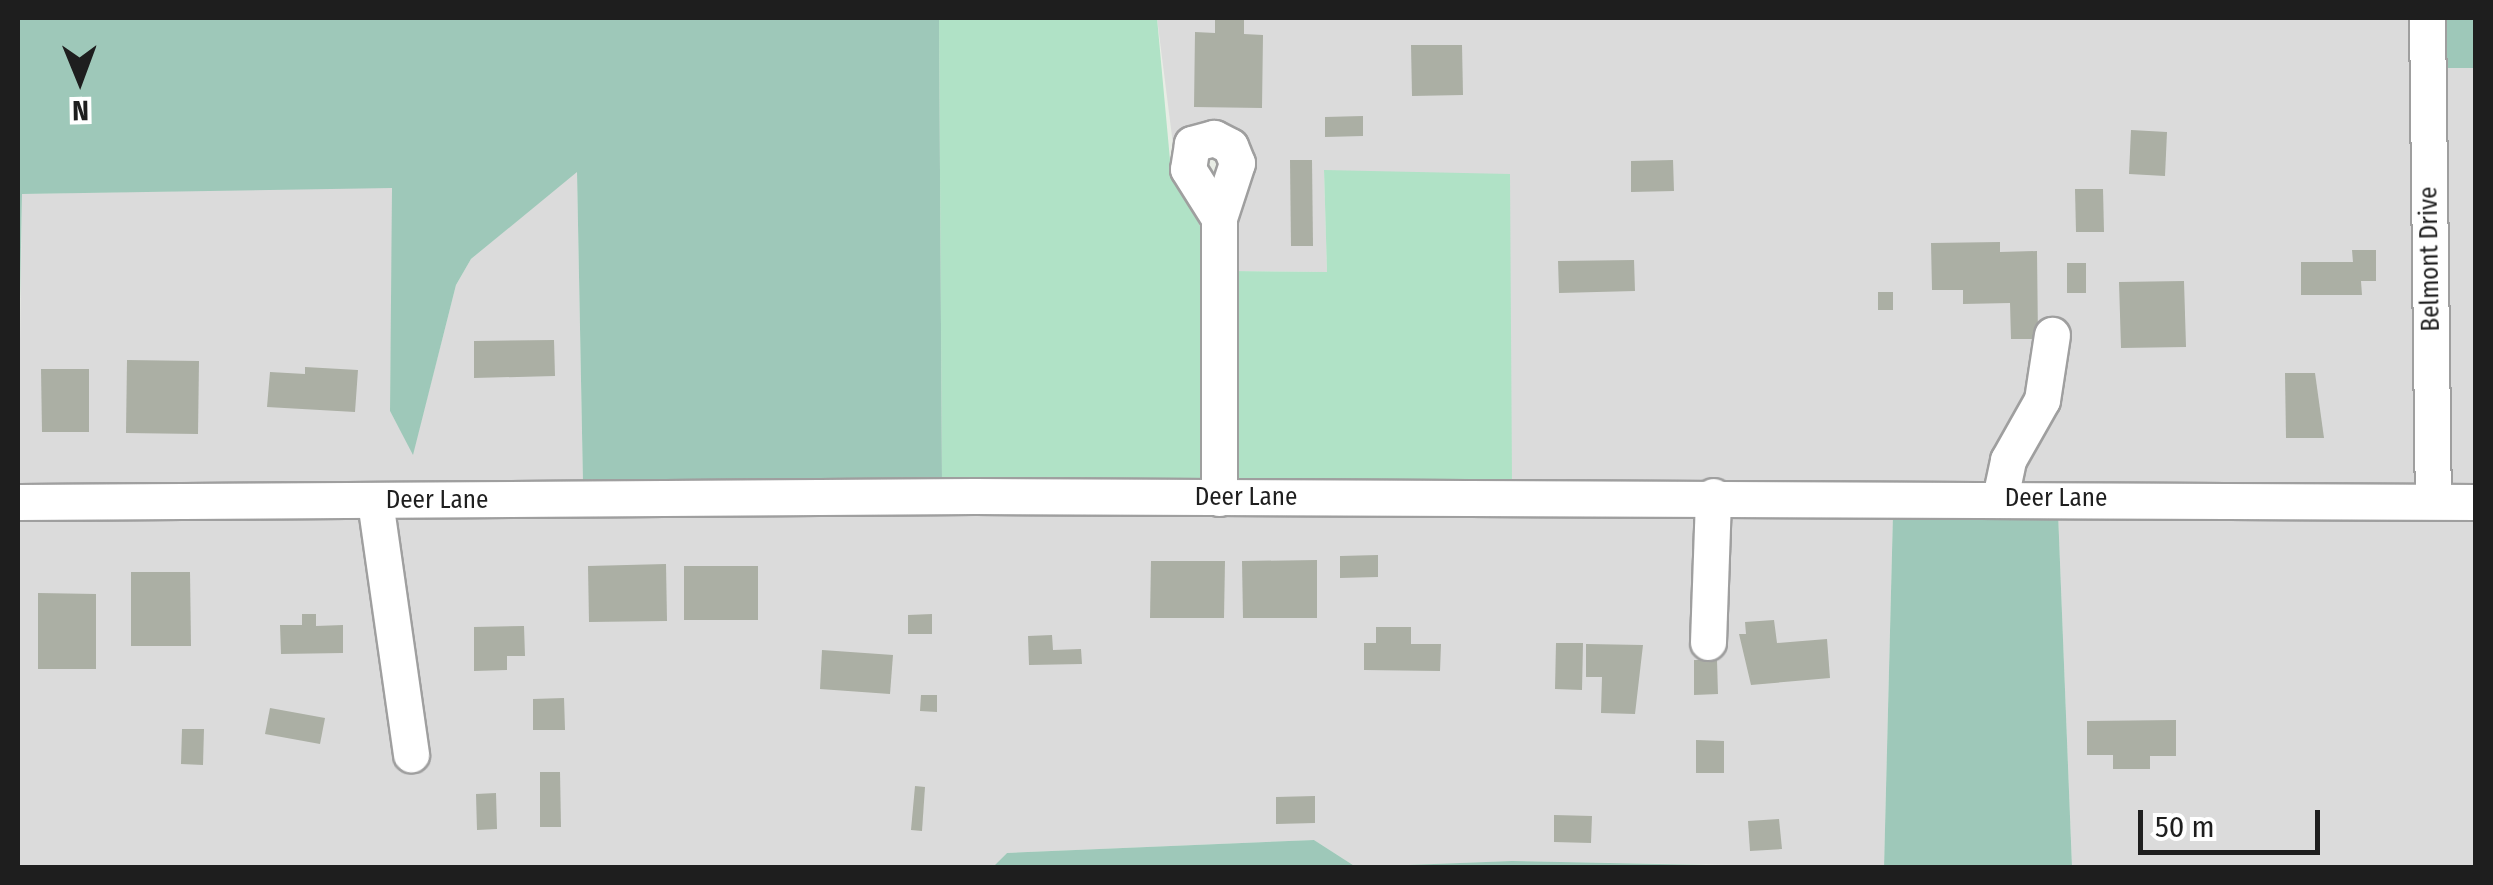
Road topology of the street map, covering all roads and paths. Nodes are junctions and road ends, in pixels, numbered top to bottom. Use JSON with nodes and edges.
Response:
{"nodes":[{"id":1,"x":2427,"y":18,"type":"edge"},
{"id":2,"x":1219,"y":218,"type":"dead end"},
{"id":3,"x":2052,"y":334,"type":"dead end"},
{"id":4,"x":1713,"y":496,"type":"junction"},
{"id":5,"x":1219,"y":498,"type":"junction"},
{"id":6,"x":2000,"y":498,"type":"junction"},
{"id":7,"x":375,"y":501,"type":"junction"},
{"id":8,"x":2433,"y":501,"type":"junction"},
{"id":9,"x":18,"y":502,"type":"edge"},
{"id":10,"x":2476,"y":502,"type":"edge"},
{"id":11,"x":1708,"y":642,"type":"dead end"},
{"id":12,"x":411,"y":754,"type":"dead end"}],
"edges":[{"from":1,"to":8,"type":"street","name":"Belmont Drive"},
{"from":2,"to":5,"type":"street"},
{"from":3,"to":6,"type":"street"},
{"from":4,"to":5,"type":"street","name":"Deer Lane"},
{"from":4,"to":6,"type":"street","name":"Deer Lane"},
{"from":4,"to":11,"type":"street"},
{"from":5,"to":7,"type":"street","name":"Deer Lane"},
{"from":6,"to":8,"type":"street","name":"Deer Lane"},
{"from":7,"to":9,"type":"street","name":"Deer Lane"},
{"from":7,"to":12,"type":"street"},
{"from":8,"to":10,"type":"street","name":"Deer Lane"}]}
